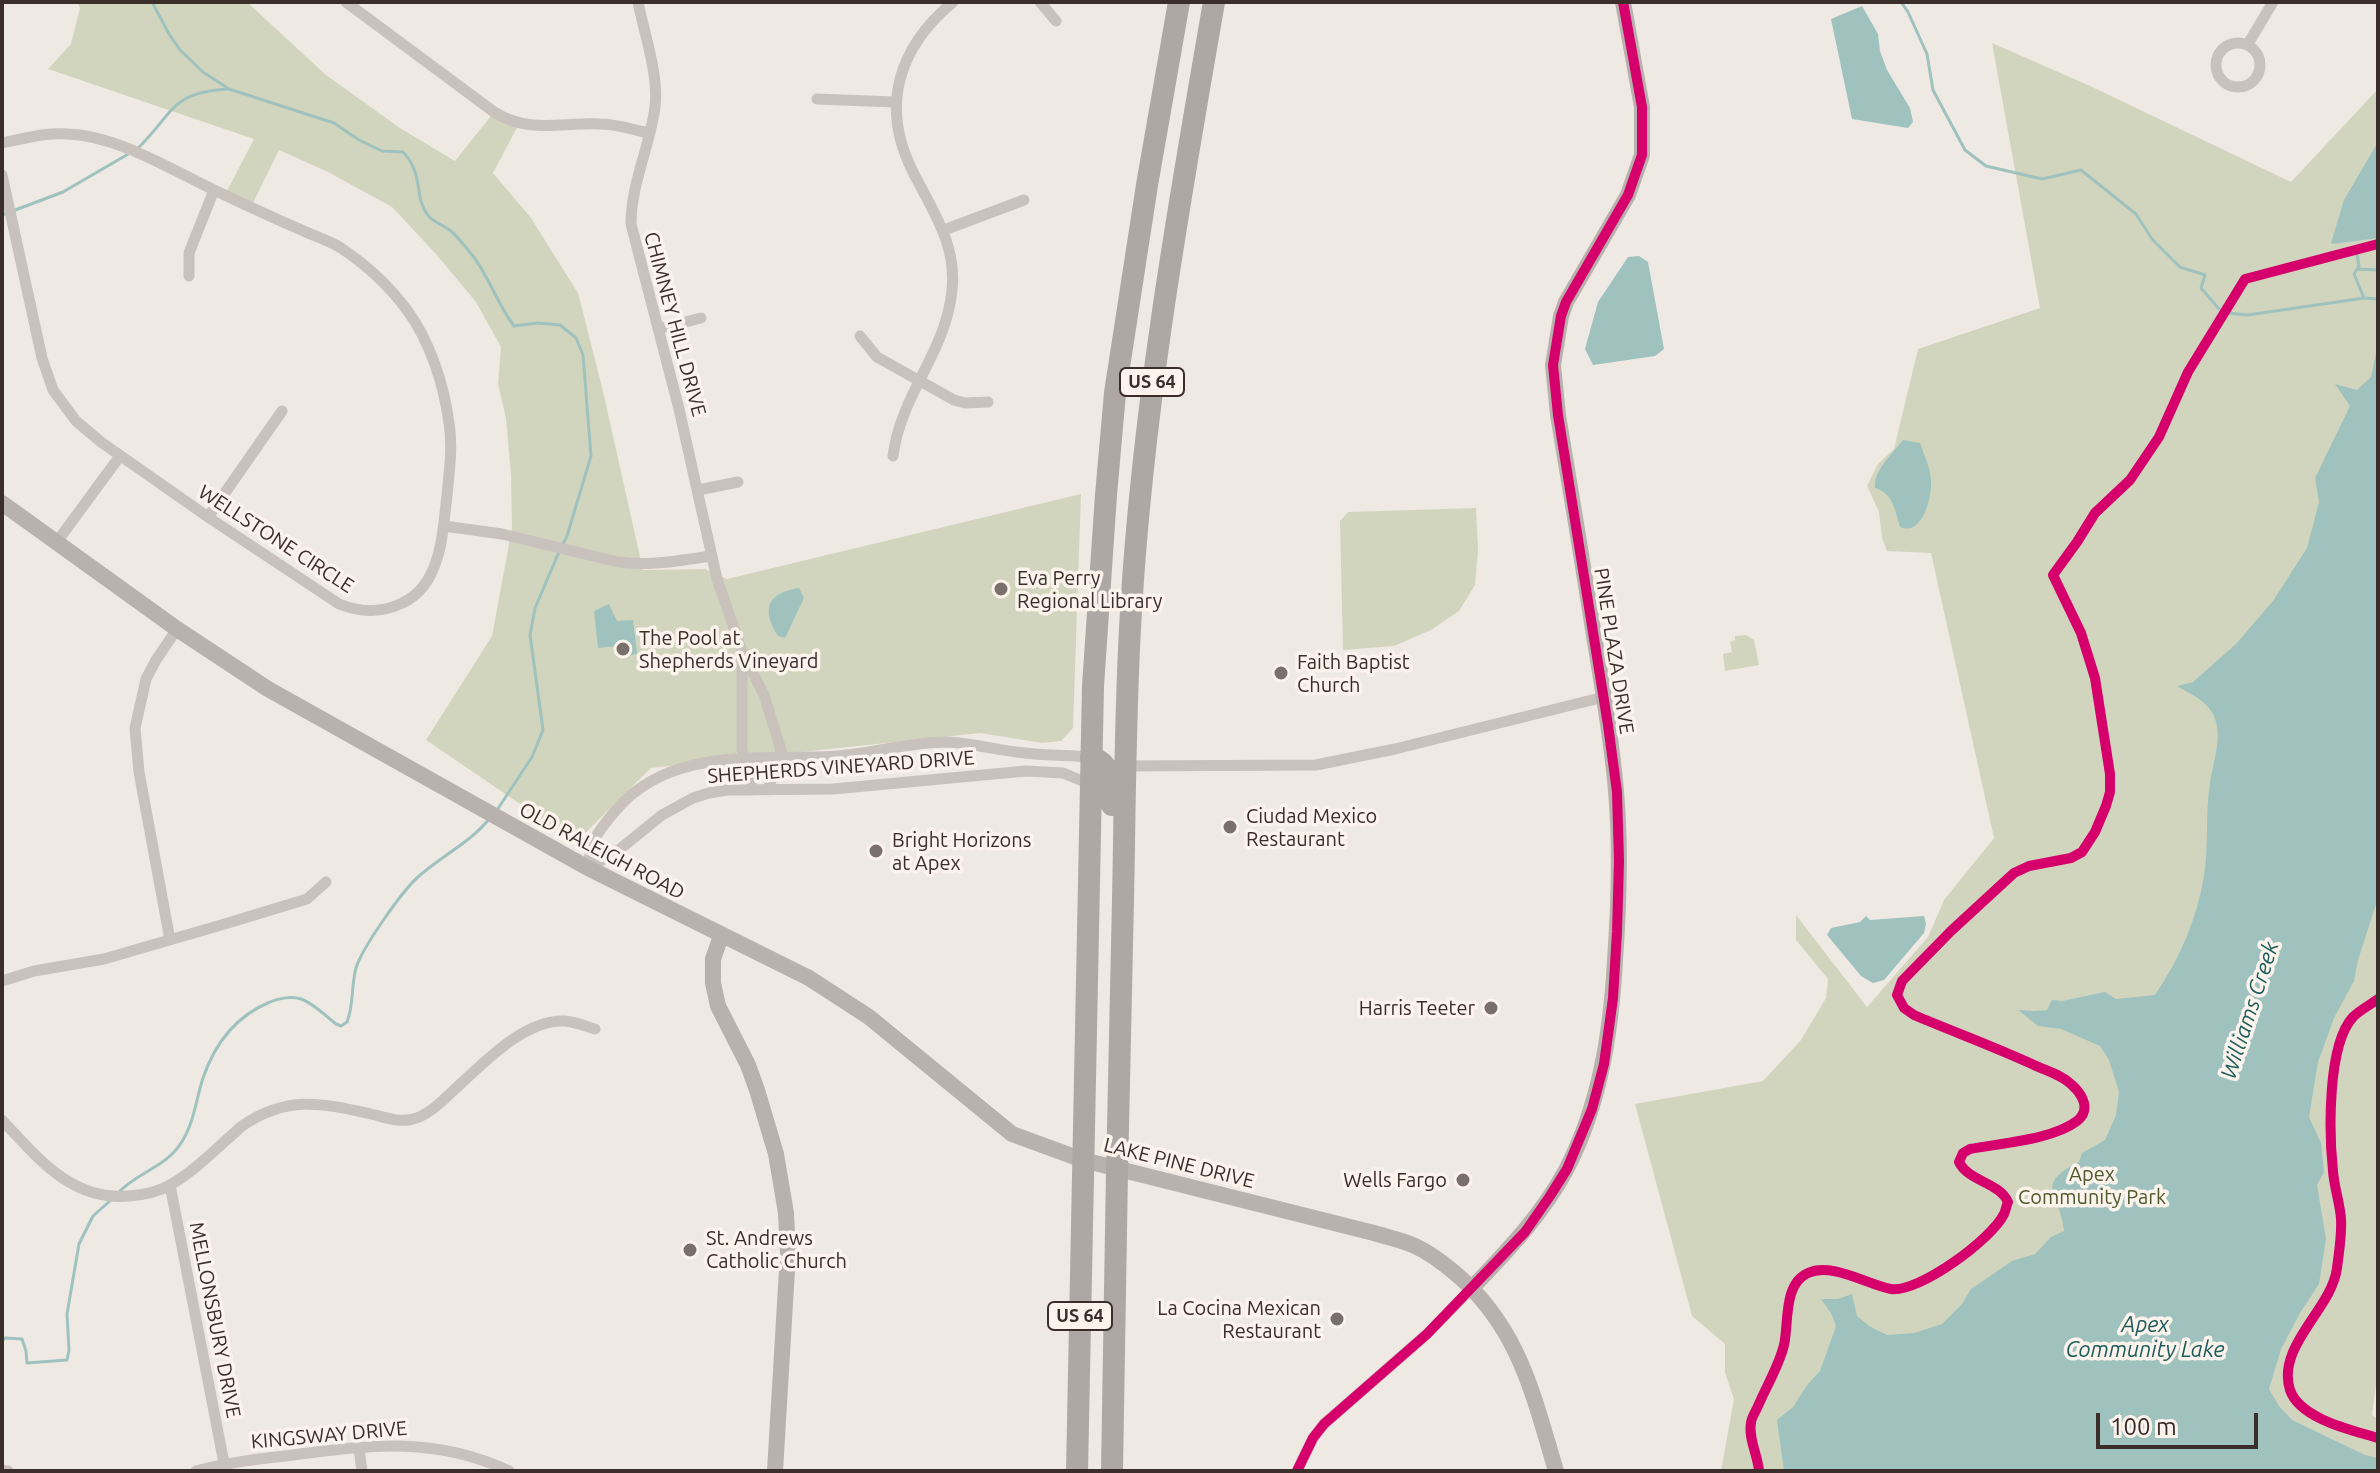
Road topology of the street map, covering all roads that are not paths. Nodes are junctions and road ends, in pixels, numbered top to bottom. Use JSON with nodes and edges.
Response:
{"nodes":[{"id":1,"x":346,"y":2,"type":"edge"},
{"id":2,"x":638,"y":2,"type":"edge"},
{"id":3,"x":953,"y":2,"type":"edge"},
{"id":4,"x":1040,"y":2,"type":"edge"},
{"id":5,"x":1179,"y":2,"type":"edge"},
{"id":6,"x":1623,"y":2,"type":"edge"},
{"id":7,"x":2273,"y":2,"type":"edge"},
{"id":8,"x":1213,"y":4,"type":"edge"},
{"id":9,"x":1056,"y":21,"type":"dead end"},
{"id":10,"x":2248,"y":44,"type":"junction"},
{"id":11,"x":817,"y":99,"type":"dead end"},
{"id":12,"x":895,"y":102,"type":"junction"},
{"id":13,"x":650,"y":133,"type":"junction"},
{"id":14,"x":2,"y":143,"type":"edge"},
{"id":15,"x":2,"y":175,"type":"edge"},
{"id":16,"x":214,"y":190,"type":"junction"},
{"id":17,"x":1024,"y":200,"type":"dead end"},
{"id":18,"x":944,"y":230,"type":"junction"},
{"id":19,"x":189,"y":276,"type":"dead end"},
{"id":20,"x":701,"y":318,"type":"dead end"},
{"id":21,"x":658,"y":329,"type":"junction"},
{"id":22,"x":860,"y":336,"type":"dead end"},
{"id":23,"x":918,"y":381,"type":"junction"},
{"id":24,"x":988,"y":402,"type":"dead end"},
{"id":25,"x":282,"y":411,"type":"dead end"},
{"id":26,"x":120,"y":456,"type":"junction"},
{"id":27,"x":893,"y":456,"type":"dead end"},
{"id":28,"x":738,"y":482,"type":"dead end"},
{"id":29,"x":698,"y":490,"type":"junction"},
{"id":30,"x":2,"y":503,"type":"edge"},
{"id":31,"x":208,"y":517,"type":"junction"},
{"id":32,"x":444,"y":526,"type":"junction"},
{"id":33,"x":56,"y":543,"type":"junction"},
{"id":34,"x":710,"y":556,"type":"junction"},
{"id":35,"x":1100,"y":588,"type":"junction"},
{"id":36,"x":177,"y":629,"type":"junction"},
{"id":37,"x":742,"y":651,"type":"junction"},
{"id":38,"x":1604,"y":697,"type":"junction"},
{"id":39,"x":1091,"y":757,"type":"junction"},
{"id":40,"x":779,"y":758,"type":"junction"},
{"id":41,"x":743,"y":759,"type":"junction"},
{"id":42,"x":1125,"y":766,"type":"junction"},
{"id":43,"x":753,"y":790,"type":"junction"},
{"id":44,"x":768,"y":790,"type":"junction"},
{"id":45,"x":1090,"y":795,"type":"junction"},
{"id":46,"x":588,"y":868,"type":"junction"},
{"id":47,"x":326,"y":882,"type":"dead end"},
{"id":48,"x":1123,"y":900,"type":"junction"},
{"id":49,"x":721,"y":936,"type":"junction"},
{"id":50,"x":170,"y":940,"type":"junction"},
{"id":51,"x":2,"y":981,"type":"edge"},
{"id":52,"x":595,"y":1029,"type":"dead end"},
{"id":53,"x":2,"y":1120,"type":"edge"},
{"id":54,"x":1083,"y":1160,"type":"junction"},
{"id":55,"x":1117,"y":1168,"type":"junction"},
{"id":56,"x":170,"y":1185,"type":"junction"},
{"id":57,"x":1472,"y":1288,"type":"junction"},
{"id":58,"x":359,"y":1448,"type":"junction"},
{"id":59,"x":224,"y":1463,"type":"junction"},
{"id":60,"x":2,"y":1470,"type":"edge"},
{"id":61,"x":8,"y":1471,"type":"edge"},
{"id":62,"x":196,"y":1471,"type":"edge"},
{"id":63,"x":362,"y":1471,"type":"edge"},
{"id":64,"x":509,"y":1471,"type":"edge"},
{"id":65,"x":775,"y":1471,"type":"edge"},
{"id":66,"x":1077,"y":1471,"type":"edge"},
{"id":67,"x":1112,"y":1471,"type":"edge"},
{"id":68,"x":1297,"y":1471,"type":"edge"},
{"id":69,"x":1556,"y":1471,"type":"edge"}],
"edges":[{"from":1,"to":13,"type":"street"},
{"from":2,"to":13,"type":"street","name":"CHIMNEY HILL DRIVE"},
{"from":3,"to":12,"type":"street"},
{"from":4,"to":9,"type":"street"},
{"from":5,"to":35,"type":"highway","number":"US 64"},
{"from":6,"to":38,"type":"street","name":"PINE PLAZA DRIVE"},
{"from":7,"to":10,"type":"street"},
{"from":8,"to":42,"type":"highway","number":"US 64"},
{"from":10,"to":10,"type":"street"},
{"from":11,"to":12,"type":"street"},
{"from":12,"to":18,"type":"street"},
{"from":13,"to":21,"type":"street","name":"CHIMNEY HILL DRIVE"},
{"from":14,"to":16,"type":"street","name":"WELLSTONE CIRCLE"},
{"from":15,"to":26,"type":"street","name":"WELLSTONE CIRCLE"},
{"from":16,"to":19,"type":"street"},
{"from":16,"to":32,"type":"street","name":"WELLSTONE CIRCLE"},
{"from":17,"to":18,"type":"street"},
{"from":18,"to":23,"type":"street"},
{"from":20,"to":21,"type":"street"},
{"from":21,"to":29,"type":"street","name":"CHIMNEY HILL DRIVE"},
{"from":22,"to":23,"type":"street"},
{"from":23,"to":24,"type":"street"},
{"from":23,"to":27,"type":"street"},
{"from":25,"to":31,"type":"street"},
{"from":26,"to":31,"type":"street","name":"WELLSTONE CIRCLE"},
{"from":26,"to":33,"type":"street"},
{"from":28,"to":29,"type":"street"},
{"from":29,"to":34,"type":"street","name":"CHIMNEY HILL DRIVE"},
{"from":30,"to":33,"type":"street","name":"OLD RALEIGH ROAD"},
{"from":31,"to":32,"type":"street","name":"WELLSTONE CIRCLE"},
{"from":32,"to":34,"type":"street"},
{"from":33,"to":36,"type":"street","name":"OLD RALEIGH ROAD"},
{"from":34,"to":37,"type":"street","name":"CHIMNEY HILL DRIVE"},
{"from":35,"to":39,"type":"highway","number":"US 64"},
{"from":35,"to":42,"type":"highway"},
{"from":36,"to":46,"type":"street","name":"OLD RALEIGH ROAD"},
{"from":36,"to":50,"type":"street"},
{"from":37,"to":40,"type":"street","name":"CHIMNEY HILL DRIVE"},
{"from":37,"to":41,"type":"street","name":"CHIMNEY HILL DRIVE"},
{"from":38,"to":42,"type":"street"},
{"from":38,"to":57,"type":"street","name":"PINE PLAZA DRIVE"},
{"from":39,"to":40,"type":"street","name":"SHEPHERDS VINEYARD DRIVE"},
{"from":39,"to":45,"type":"highway","number":"US 64"},
{"from":39,"to":48,"type":"highway"},
{"from":40,"to":41,"type":"street","name":"SHEPHERDS VINEYARD DRIVE"},
{"from":40,"to":44,"type":"street","name":"CHIMNEY HILL DRIVE"},
{"from":41,"to":43,"type":"street","name":"CHIMNEY HILL DRIVE"},
{"from":41,"to":46,"type":"street","name":"SHEPHERDS VINEYARD DRIVE"},
{"from":42,"to":48,"type":"highway","number":"US 64"},
{"from":43,"to":44,"type":"street","name":"SHEPHERDS VINEYARD DRIVE"},
{"from":43,"to":46,"type":"street","name":"SHEPHERDS VINEYARD DRIVE"},
{"from":44,"to":45,"type":"street","name":"SHEPHERDS VINEYARD DRIVE"},
{"from":45,"to":54,"type":"highway","number":"US 64"},
{"from":46,"to":49,"type":"street","name":"OLD RALEIGH ROAD"},
{"from":47,"to":50,"type":"street"},
{"from":48,"to":55,"type":"highway","number":"US 64"},
{"from":49,"to":54,"type":"street","name":"LAKE PINE DRIVE"},
{"from":49,"to":65,"type":"street"},
{"from":50,"to":51,"type":"street"},
{"from":52,"to":56,"type":"street"},
{"from":53,"to":56,"type":"street"},
{"from":54,"to":55,"type":"street","name":"LAKE PINE DRIVE"},
{"from":54,"to":66,"type":"highway","number":"US 64"},
{"from":55,"to":57,"type":"street","name":"LAKE PINE DRIVE"},
{"from":55,"to":67,"type":"highway","number":"US 64"},
{"from":56,"to":59,"type":"street","name":"MELLONSBURY DRIVE"},
{"from":57,"to":68,"type":"street"},
{"from":57,"to":69,"type":"street","name":"LAKE PINE DRIVE"},
{"from":58,"to":59,"type":"street","name":"KINGSWAY DRIVE"},
{"from":58,"to":63,"type":"street"},
{"from":58,"to":64,"type":"street","name":"KINGSWAY DRIVE"},
{"from":59,"to":62,"type":"street","name":"KINGSWAY DRIVE"},
{"from":60,"to":61,"type":"street"}]}
